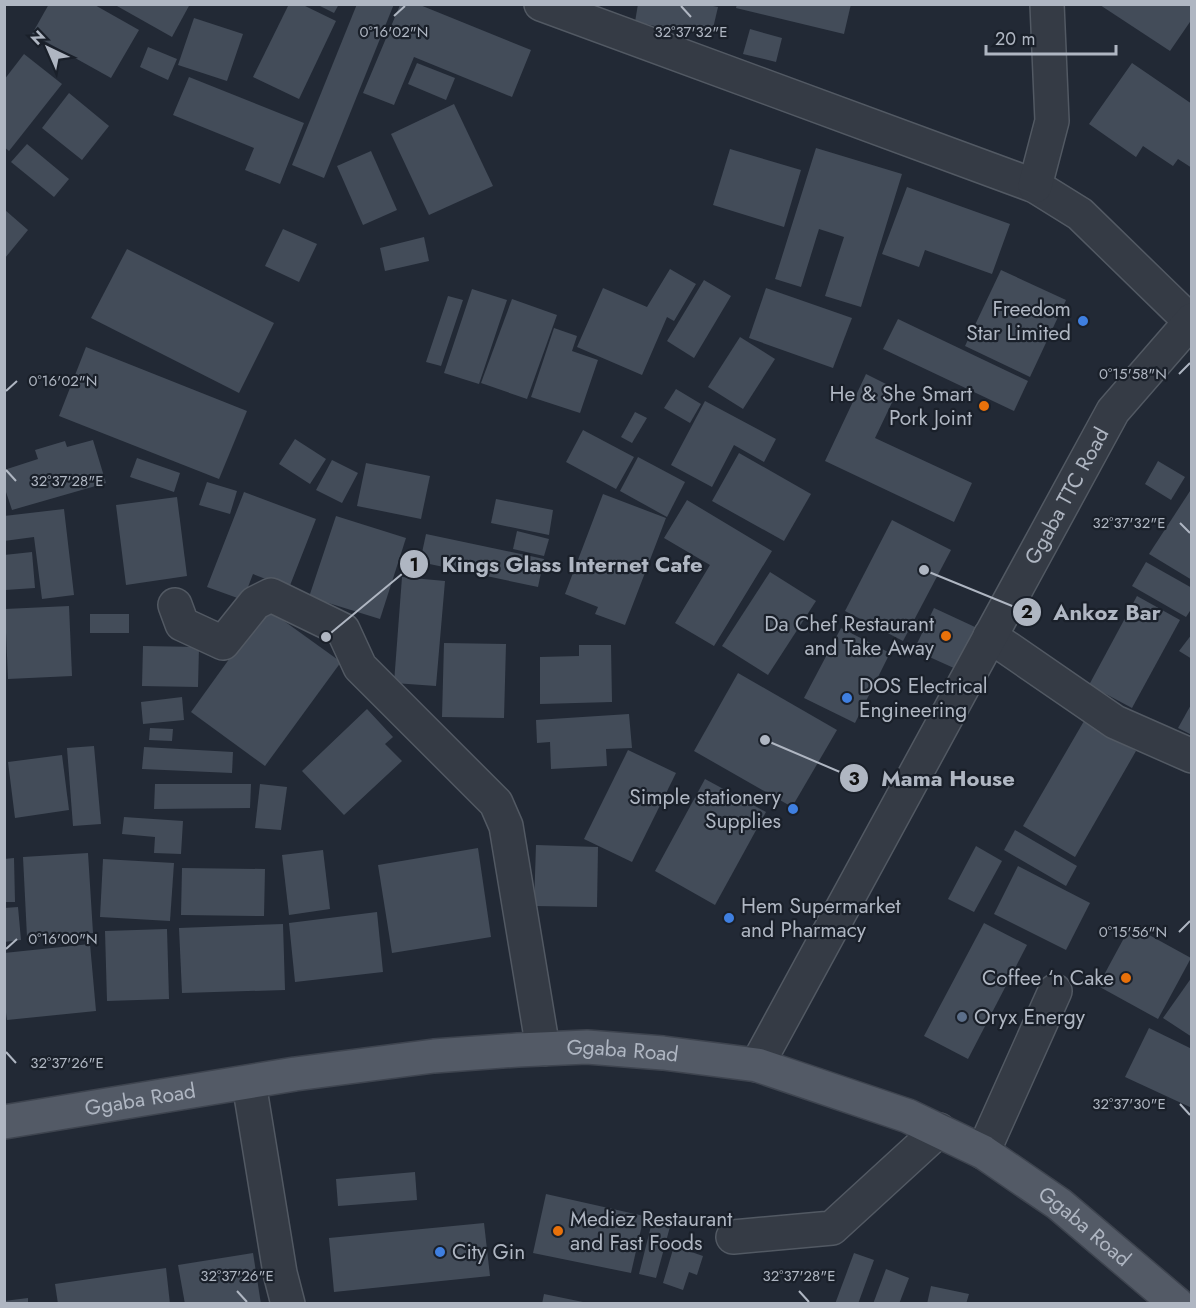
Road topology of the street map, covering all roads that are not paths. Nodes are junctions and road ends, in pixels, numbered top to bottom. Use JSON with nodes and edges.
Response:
{"nodes":[{"id":1,"x":541,"y":4,"type":"edge"},
{"id":2,"x":1047,"y":4,"type":"edge"},
{"id":3,"x":1035,"y":186,"type":"junction"},
{"id":4,"x":1191,"y":320,"type":"edge"},
{"id":5,"x":175,"y":605,"type":"dead end"},
{"id":6,"x":990,"y":636,"type":"junction"},
{"id":7,"x":1191,"y":756,"type":"edge"},
{"id":8,"x":1055,"y":991,"type":"dead end"},
{"id":9,"x":543,"y":1049,"type":"junction"},
{"id":10,"x":757,"y":1065,"type":"junction"},
{"id":11,"x":249,"y":1083,"type":"junction"},
{"id":12,"x":4,"y":1122,"type":"edge"},
{"id":13,"x":939,"y":1130,"type":"junction"},
{"id":14,"x":984,"y":1152,"type":"junction"},
{"id":15,"x":733,"y":1238,"type":"dead end"},
{"id":16,"x":288,"y":1304,"type":"edge"},
{"id":17,"x":1177,"y":1304,"type":"edge"}],
"edges":[{"from":1,"to":3,"type":"street"},
{"from":2,"to":3,"type":"street"},
{"from":3,"to":4,"type":"street"},
{"from":4,"to":6,"type":"street","name":"Ggaba TTC Road"},
{"from":5,"to":9,"type":"street"},
{"from":6,"to":7,"type":"street"},
{"from":6,"to":10,"type":"street","name":"Ggaba TTC Road"},
{"from":8,"to":14,"type":"street"},
{"from":9,"to":10,"type":"main road","name":"Ggaba Road"},
{"from":9,"to":11,"type":"main road","name":"Ggaba Road"},
{"from":10,"to":13,"type":"main road","name":"Ggaba Road"},
{"from":11,"to":12,"type":"main road","name":"Ggaba Road"},
{"from":11,"to":16,"type":"street"},
{"from":13,"to":14,"type":"main road","name":"Ggaba Road"},
{"from":13,"to":15,"type":"street"},
{"from":14,"to":17,"type":"main road","name":"Ggaba Road"}]}
